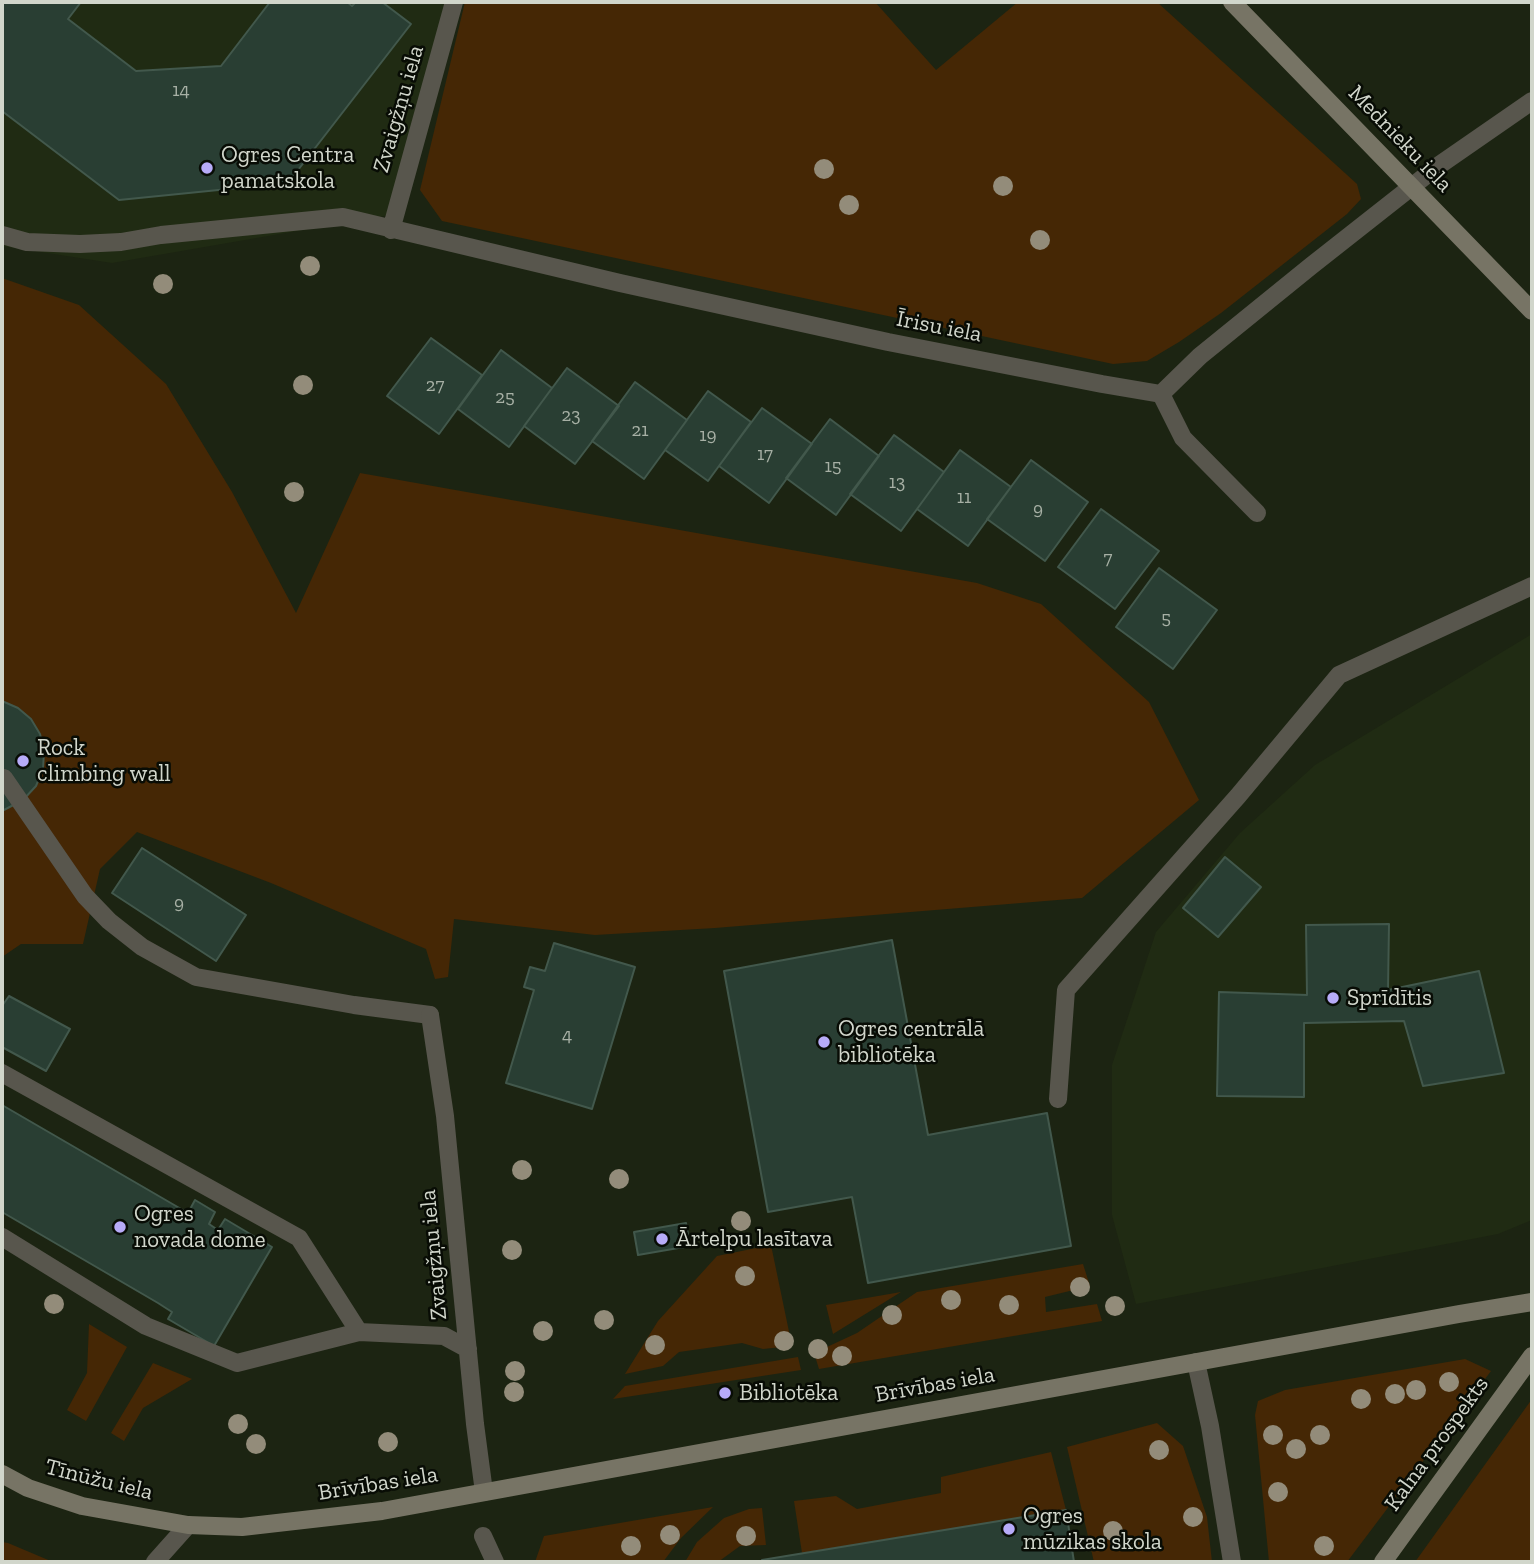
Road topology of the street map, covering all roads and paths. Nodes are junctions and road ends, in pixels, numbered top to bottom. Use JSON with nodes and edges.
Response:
{"nodes":[{"id":1,"x":454,"y":2,"type":"edge"},
{"id":2,"x":1232,"y":2,"type":"edge"},
{"id":3,"x":1532,"y":101,"type":"edge"},
{"id":4,"x":1413,"y":187,"type":"junction"},
{"id":5,"x":391,"y":230,"type":"junction"},
{"id":6,"x":2,"y":235,"type":"edge"},
{"id":7,"x":1532,"y":311,"type":"edge"},
{"id":8,"x":1161,"y":394,"type":"junction"},
{"id":9,"x":1257,"y":513,"type":"dead end"},
{"id":10,"x":1532,"y":586,"type":"edge"},
{"id":11,"x":4,"y":778,"type":"dead end"},
{"id":12,"x":2,"y":1073,"type":"edge"},
{"id":13,"x":1058,"y":1099,"type":"dead end"},
{"id":14,"x":2,"y":1237,"type":"edge"},
{"id":15,"x":1532,"y":1302,"type":"edge"},
{"id":16,"x":359,"y":1332,"type":"junction"},
{"id":17,"x":468,"y":1349,"type":"junction"},
{"id":18,"x":1532,"y":1356,"type":"edge"},
{"id":19,"x":1196,"y":1362,"type":"junction"},
{"id":20,"x":2,"y":1474,"type":"edge"},
{"id":21,"x":484,"y":1492,"type":"junction"},
{"id":22,"x":188,"y":1525,"type":"junction"},
{"id":23,"x":483,"y":1536,"type":"dead end"},
{"id":24,"x":155,"y":1562,"type":"edge"},
{"id":25,"x":495,"y":1562,"type":"edge"},
{"id":26,"x":1232,"y":1562,"type":"edge"},
{"id":27,"x":1383,"y":1562,"type":"edge"}],
"edges":[{"from":1,"to":5,"type":"street","name":"Zvaigžņu iela"},
{"from":2,"to":4,"type":"main road","name":"Mednieku iela"},
{"from":3,"to":4,"type":"street"},
{"from":4,"to":7,"type":"main road","name":"Mednieku iela"},
{"from":4,"to":8,"type":"street"},
{"from":5,"to":6,"type":"street","name":"Īrisu iela"},
{"from":5,"to":8,"type":"street","name":"Īrisu iela"},
{"from":8,"to":9,"type":"street"},
{"from":10,"to":13,"type":"street"},
{"from":11,"to":17,"type":"street","name":"Zvaigžņu iela"},
{"from":12,"to":16,"type":"street"},
{"from":14,"to":16,"type":"street"},
{"from":15,"to":19,"type":"main road","name":"Brīvības iela"},
{"from":16,"to":17,"type":"street"},
{"from":17,"to":21,"type":"street","name":"Zvaigžņu iela"},
{"from":18,"to":27,"type":"main road","name":"Kalna prospekts"},
{"from":19,"to":21,"type":"main road","name":"Brīvības iela"},
{"from":19,"to":26,"type":"street"},
{"from":20,"to":22,"type":"main road","name":"Tīnūžu iela"},
{"from":21,"to":22,"type":"main road","name":"Brīvības iela"},
{"from":22,"to":24,"type":"street"},
{"from":23,"to":25,"type":"street"}]}
